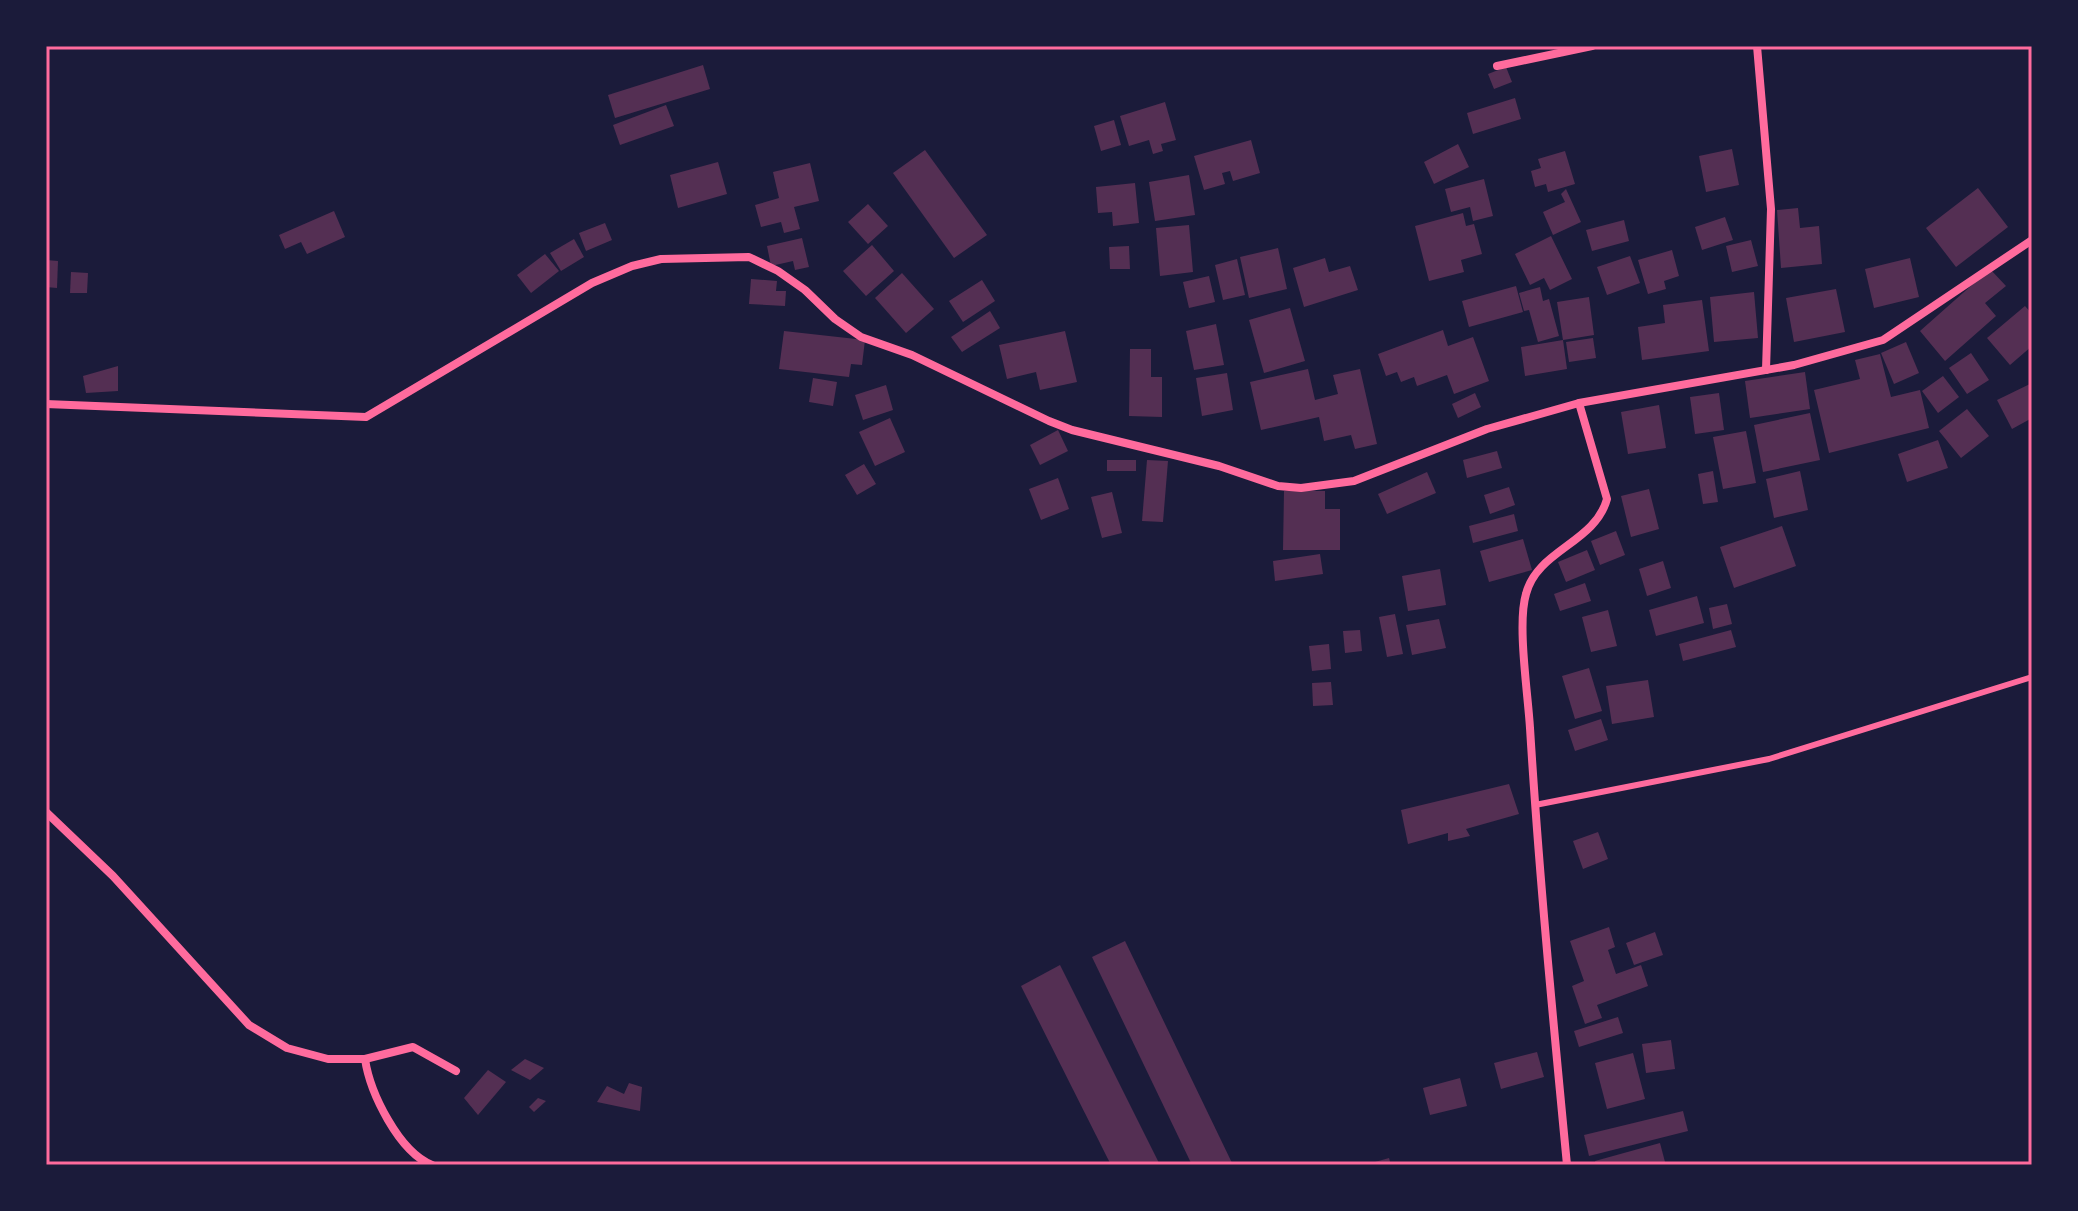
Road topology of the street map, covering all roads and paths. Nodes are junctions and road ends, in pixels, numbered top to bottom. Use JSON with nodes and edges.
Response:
{"nodes":[{"id":1,"x":1592,"y":46,"type":"edge"},
{"id":2,"x":1757,"y":46,"type":"edge"},
{"id":3,"x":1497,"y":66,"type":"dead end"},
{"id":4,"x":2032,"y":240,"type":"edge"},
{"id":5,"x":1766,"y":370,"type":"junction"},
{"id":6,"x":1579,"y":403,"type":"junction"},
{"id":7,"x":46,"y":404,"type":"edge"},
{"id":8,"x":2032,"y":677,"type":"edge"},
{"id":9,"x":1535,"y":805,"type":"junction"},
{"id":10,"x":46,"y":812,"type":"edge"},
{"id":11,"x":365,"y":1059,"type":"junction"},
{"id":12,"x":456,"y":1071,"type":"dead end"},
{"id":13,"x":432,"y":1165,"type":"edge"},
{"id":14,"x":1567,"y":1165,"type":"edge"}],
"edges":[{"from":1,"to":3,"type":"street"},
{"from":2,"to":5,"type":"street"},
{"from":4,"to":5,"type":"street"},
{"from":5,"to":6,"type":"street"},
{"from":6,"to":7,"type":"street"},
{"from":6,"to":9,"type":"street"},
{"from":8,"to":9,"type":"lane"},
{"from":9,"to":14,"type":"street"},
{"from":10,"to":11,"type":"street"},
{"from":11,"to":12,"type":"street"},
{"from":11,"to":13,"type":"street"}]}
